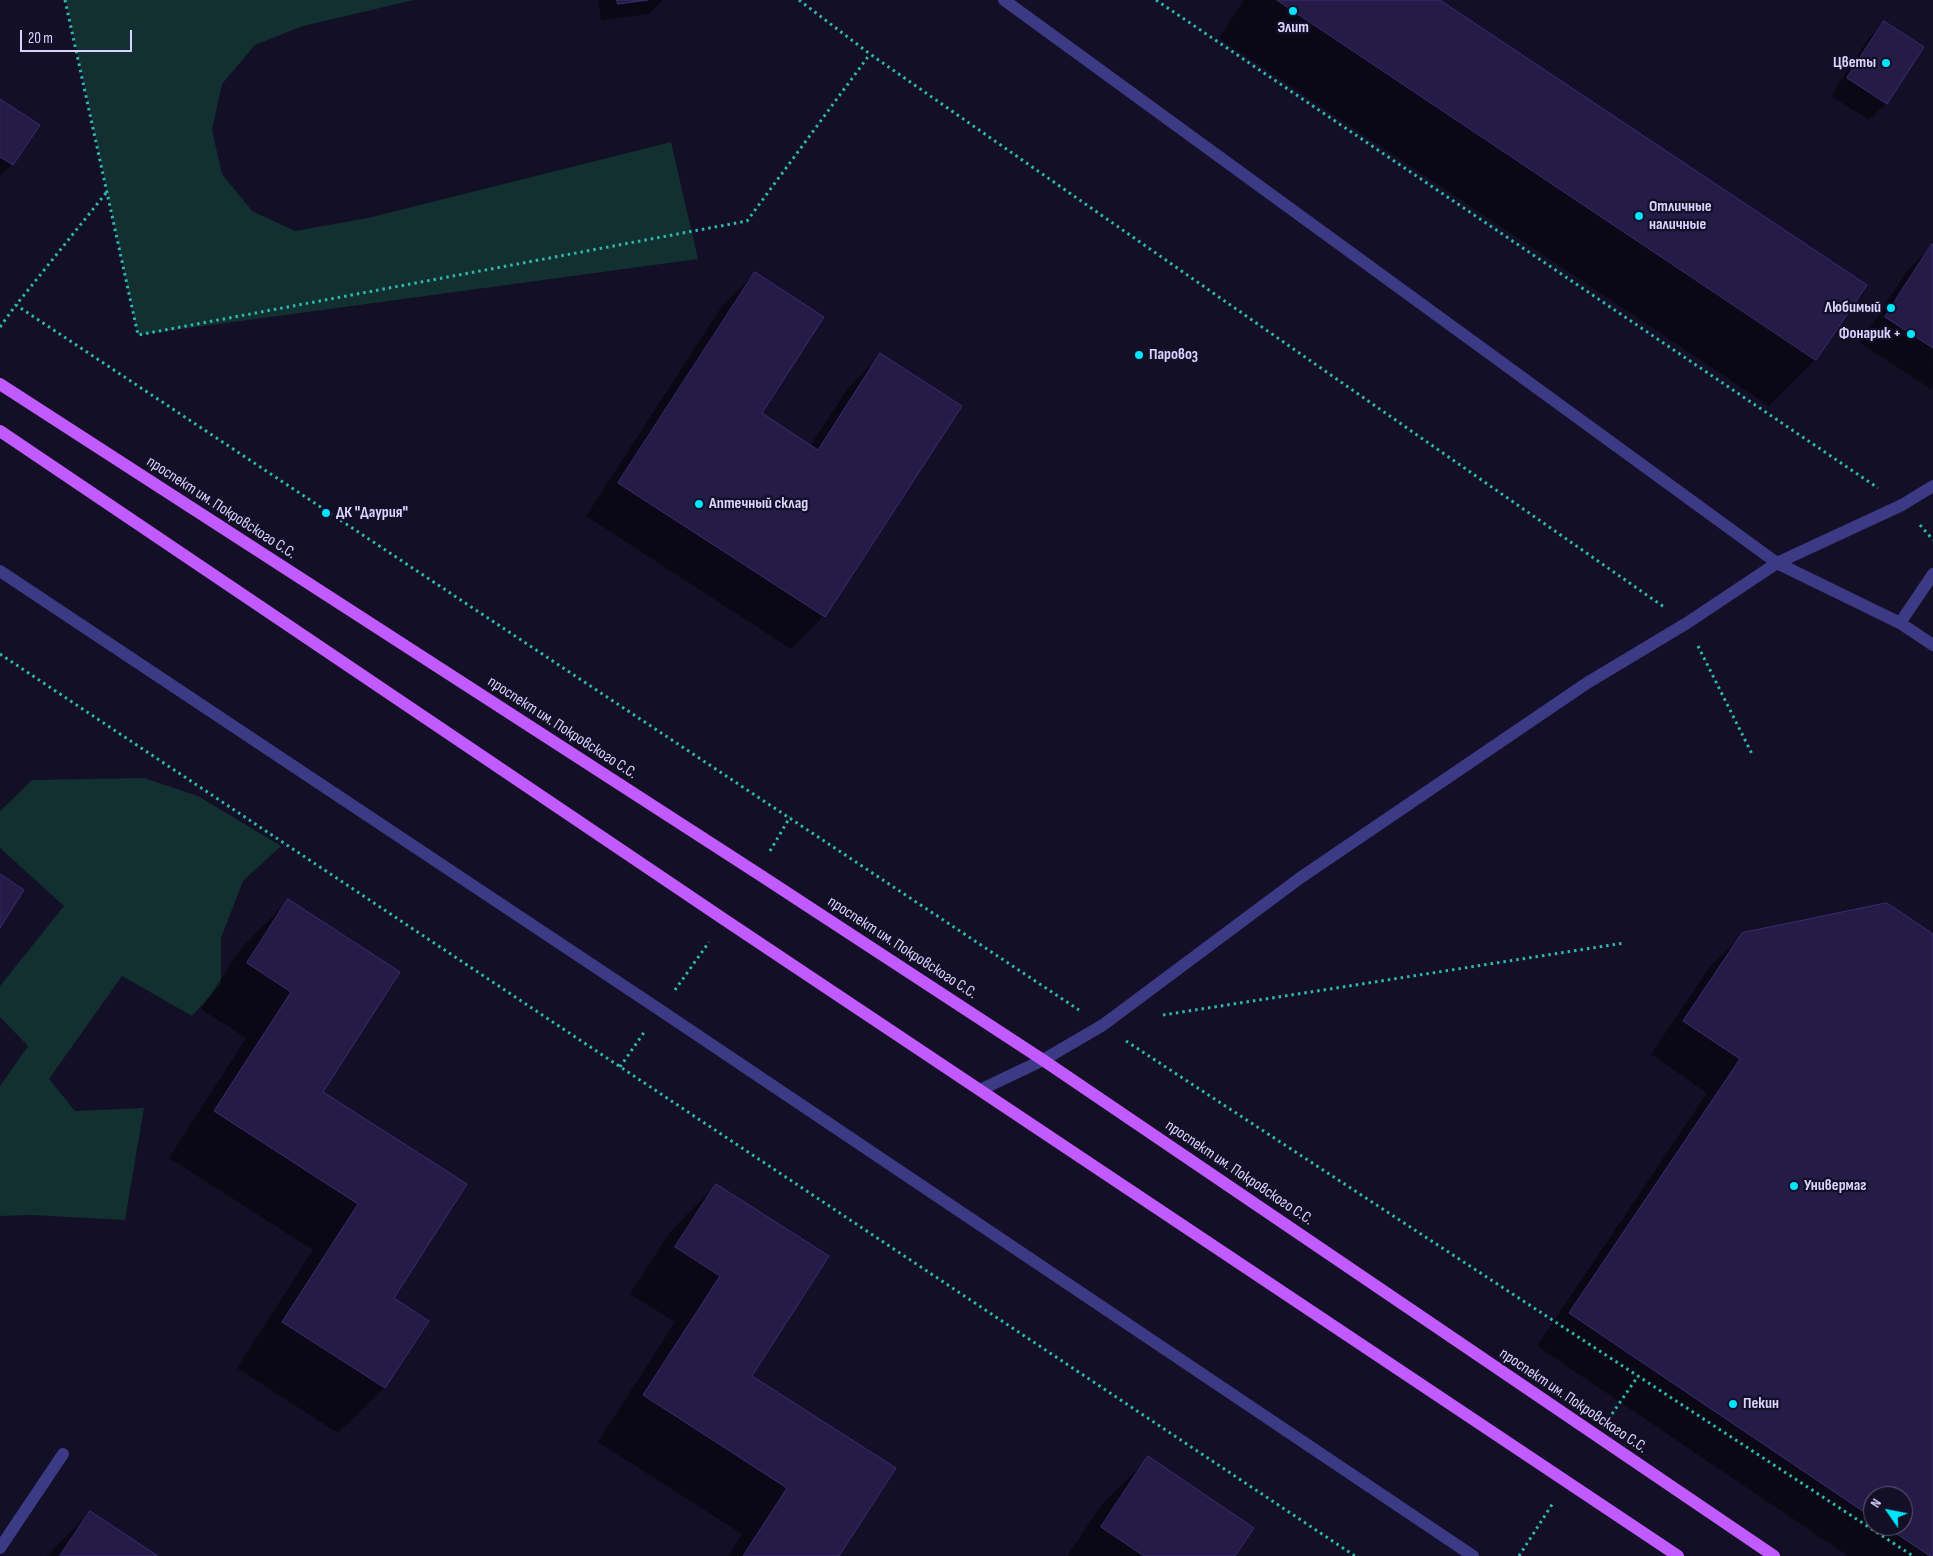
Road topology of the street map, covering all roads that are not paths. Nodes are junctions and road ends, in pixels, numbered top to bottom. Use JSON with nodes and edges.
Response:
{"nodes":[{"id":1,"x":1004,"y":0,"type":"edge"},
{"id":2,"x":0,"y":384,"type":"edge"},
{"id":3,"x":0,"y":431,"type":"edge"},
{"id":4,"x":1933,"y":486,"type":"edge"},
{"id":5,"x":1777,"y":563,"type":"junction"},
{"id":6,"x":0,"y":571,"type":"edge"},
{"id":7,"x":1933,"y":574,"type":"edge"},
{"id":8,"x":1900,"y":623,"type":"junction"},
{"id":9,"x":1933,"y":644,"type":"edge"},
{"id":10,"x":1043,"y":1060,"type":"junction"},
{"id":11,"x":980,"y":1090,"type":"junction"},
{"id":12,"x":63,"y":1454,"type":"dead end"},
{"id":13,"x":0,"y":1548,"type":"edge"},
{"id":14,"x":1473,"y":1556,"type":"edge"},
{"id":15,"x":1678,"y":1556,"type":"edge"},
{"id":16,"x":1774,"y":1556,"type":"edge"}],
"edges":[{"from":1,"to":5,"type":"street"},
{"from":2,"to":10,"type":"main road","name":"проспект им. Покровского С.С."},
{"from":3,"to":11,"type":"main road"},
{"from":4,"to":5,"type":"street"},
{"from":5,"to":8,"type":"street"},
{"from":5,"to":10,"type":"street"},
{"from":6,"to":14,"type":"street"},
{"from":7,"to":8,"type":"street"},
{"from":8,"to":9,"type":"street"},
{"from":10,"to":11,"type":"street"},
{"from":10,"to":16,"type":"main road","name":"проспект им. Покровского С.С."},
{"from":11,"to":15,"type":"main road"},
{"from":12,"to":13,"type":"street"}]}
